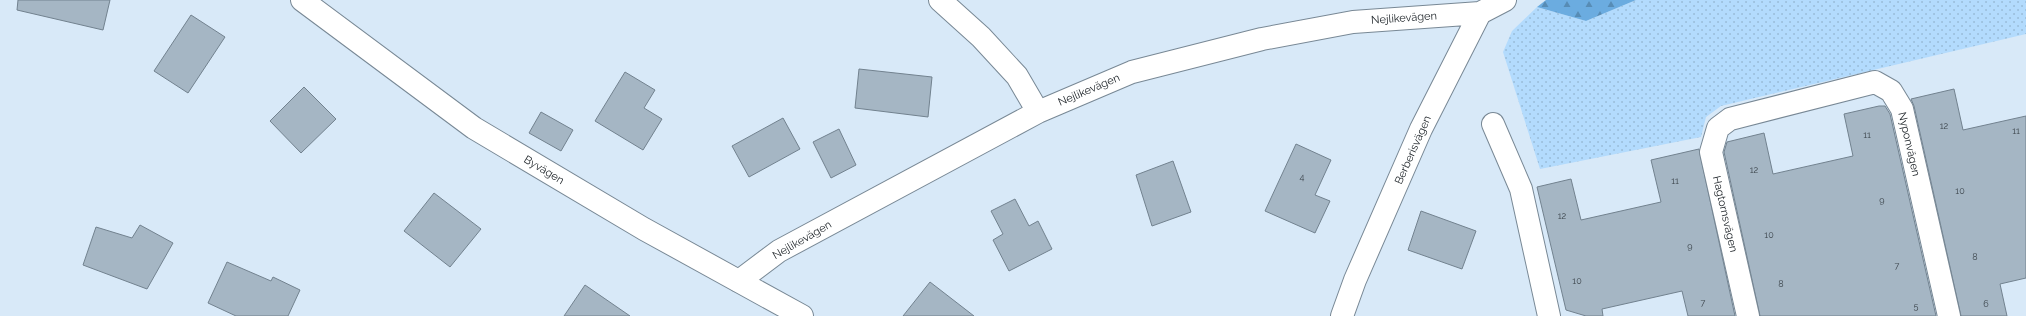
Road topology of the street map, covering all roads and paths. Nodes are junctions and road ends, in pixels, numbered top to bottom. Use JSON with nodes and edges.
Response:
{"nodes":[{"id":1,"x":302,"y":0,"type":"edge"},
{"id":2,"x":940,"y":0,"type":"edge"},
{"id":3,"x":1505,"y":0,"type":"edge"},
{"id":4,"x":1480,"y":13,"type":"junction"},
{"id":5,"x":1038,"y":112,"type":"junction"},
{"id":6,"x":1730,"y":119,"type":"joint"},
{"id":7,"x":1493,"y":124,"type":"dead end"},
{"id":8,"x":739,"y":281,"type":"junction"},
{"id":9,"x":802,"y":316,"type":"edge"},
{"id":10,"x":1342,"y":316,"type":"edge"},
{"id":11,"x":1549,"y":316,"type":"edge"},
{"id":12,"x":1748,"y":316,"type":"edge"},
{"id":13,"x":1949,"y":316,"type":"edge"}],
"edges":[{"from":1,"to":8,"type":"street","name":"Byvägen"},
{"from":2,"to":5,"type":"street"},
{"from":3,"to":4,"type":"street"},
{"from":4,"to":5,"type":"street","name":"Nejlikevägen"},
{"from":4,"to":10,"type":"street","name":"Berberisvägen"},
{"from":5,"to":8,"type":"street","name":"Nejlikevägen"},
{"from":6,"to":12,"type":"street","name":"Hagtornsvägen"},
{"from":6,"to":13,"type":"street","name":"Nyponvägen"},
{"from":7,"to":11,"type":"street"},
{"from":8,"to":9,"type":"street","name":"Byvägen"}]}
